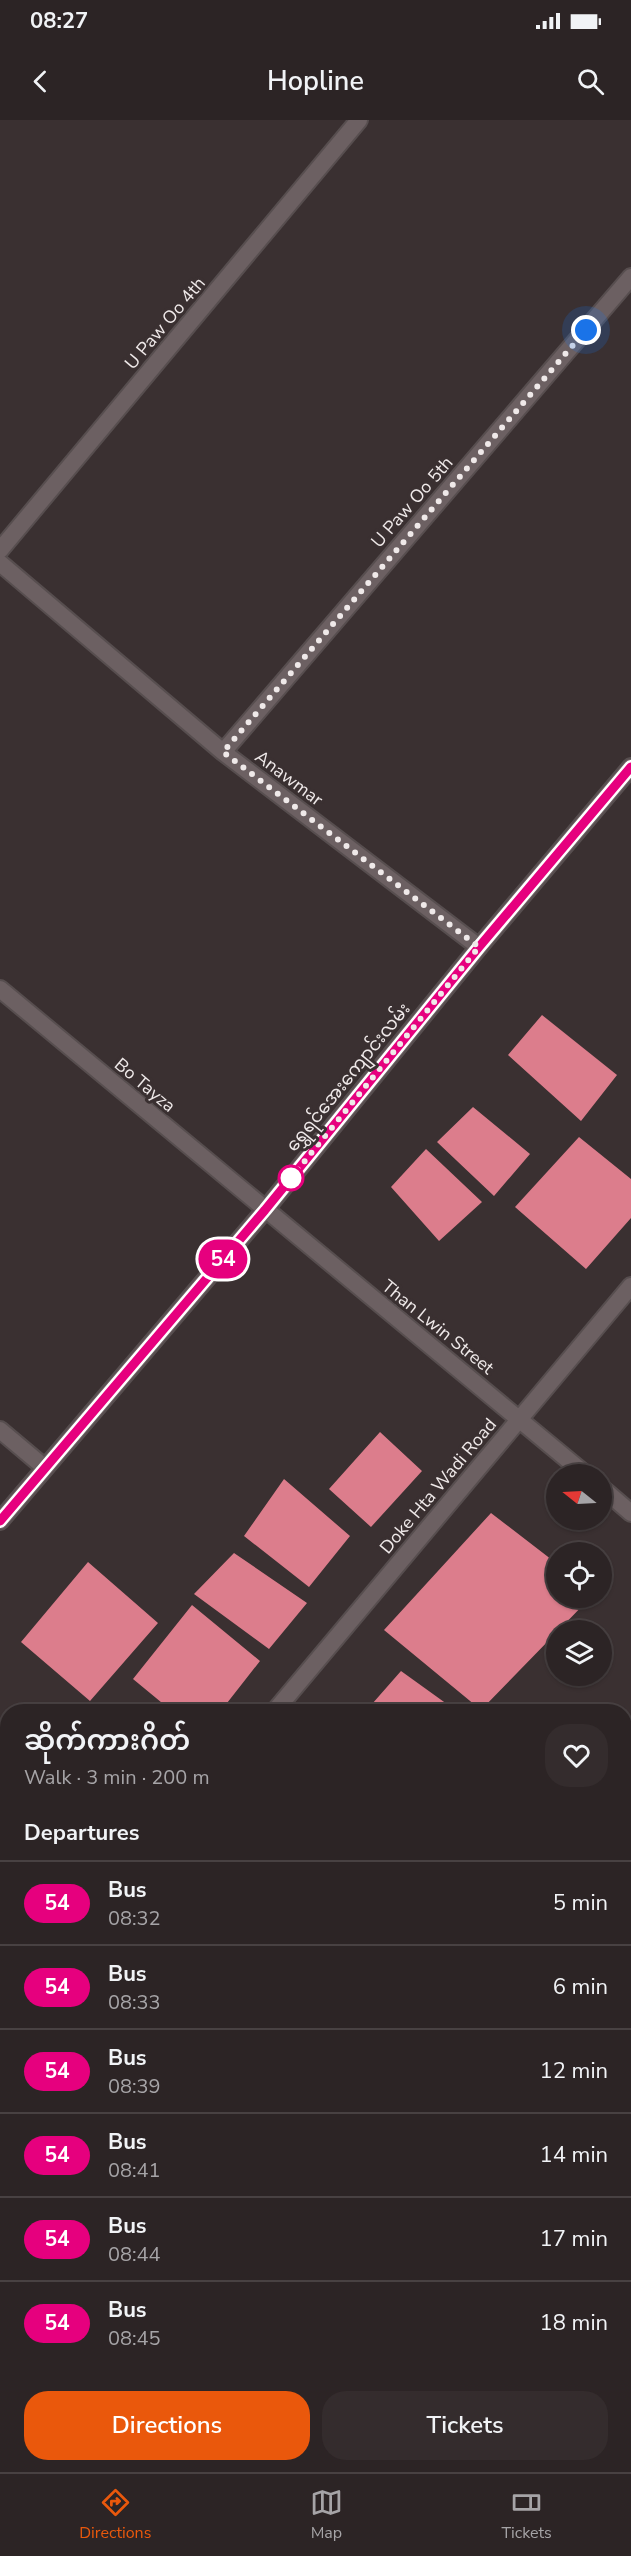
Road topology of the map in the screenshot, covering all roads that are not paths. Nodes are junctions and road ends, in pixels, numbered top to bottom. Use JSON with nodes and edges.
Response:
{"nodes":[{"id":1,"x":359,"y":120,"type":"edge"},
{"id":2,"x":631,"y":277,"type":"edge"},
{"id":3,"x":0,"y":550,"type":"edge"},
{"id":4,"x":0,"y":563,"type":"edge"},
{"id":5,"x":223,"y":752,"type":"junction"},
{"id":6,"x":631,"y":767,"type":"edge"},
{"id":7,"x":479,"y":947,"type":"junction"},
{"id":8,"x":0,"y":989,"type":"edge"},
{"id":9,"x":265,"y":1210,"type":"junction"},
{"id":10,"x":631,"y":1286,"type":"edge"},
{"id":11,"x":519,"y":1419,"type":"junction"},
{"id":12,"x":0,"y":1430,"type":"edge"},
{"id":13,"x":573,"y":1464,"type":"edge"},
{"id":14,"x":44,"y":1467,"type":"junction"},
{"id":15,"x":612,"y":1497,"type":"edge"},
{"id":16,"x":631,"y":1513,"type":"edge"},
{"id":17,"x":0,"y":1521,"type":"edge"},
{"id":18,"x":281,"y":1704,"type":"edge"}],
"edges":[{"from":1,"to":3,"type":"street","name":"U Paw Oo 4th"},
{"from":2,"to":5,"type":"street","name":"U Paw Oo 5th"},
{"from":4,"to":5,"type":"street","name":"Anawmar"},
{"from":5,"to":7,"type":"street","name":"Anawmar"},
{"from":6,"to":7,"type":"street","name":"ရွှေရင်အေးကျောင်းလမ်း"},
{"from":7,"to":9,"type":"street","name":"ရွှေရင်အေးကျောင်းလမ်း"},
{"from":8,"to":9,"type":"street","name":"Bo Tayza"},
{"from":9,"to":11,"type":"street","name":"Than Lwin Street"},
{"from":9,"to":14,"type":"street","name":"ရွှေရင်အေးကျောင်းလမ်း"},
{"from":10,"to":11,"type":"street","name":"Doke Hta Wadi Road"},
{"from":11,"to":13,"type":"street","name":"Than Lwin Street"},
{"from":11,"to":18,"type":"street","name":"Doke Hta Wadi Road"},
{"from":12,"to":14,"type":"street"},
{"from":14,"to":17,"type":"street","name":"ရွှေရင်အေးကျောင်းလမ်း"},
{"from":15,"to":16,"type":"street"}]}
